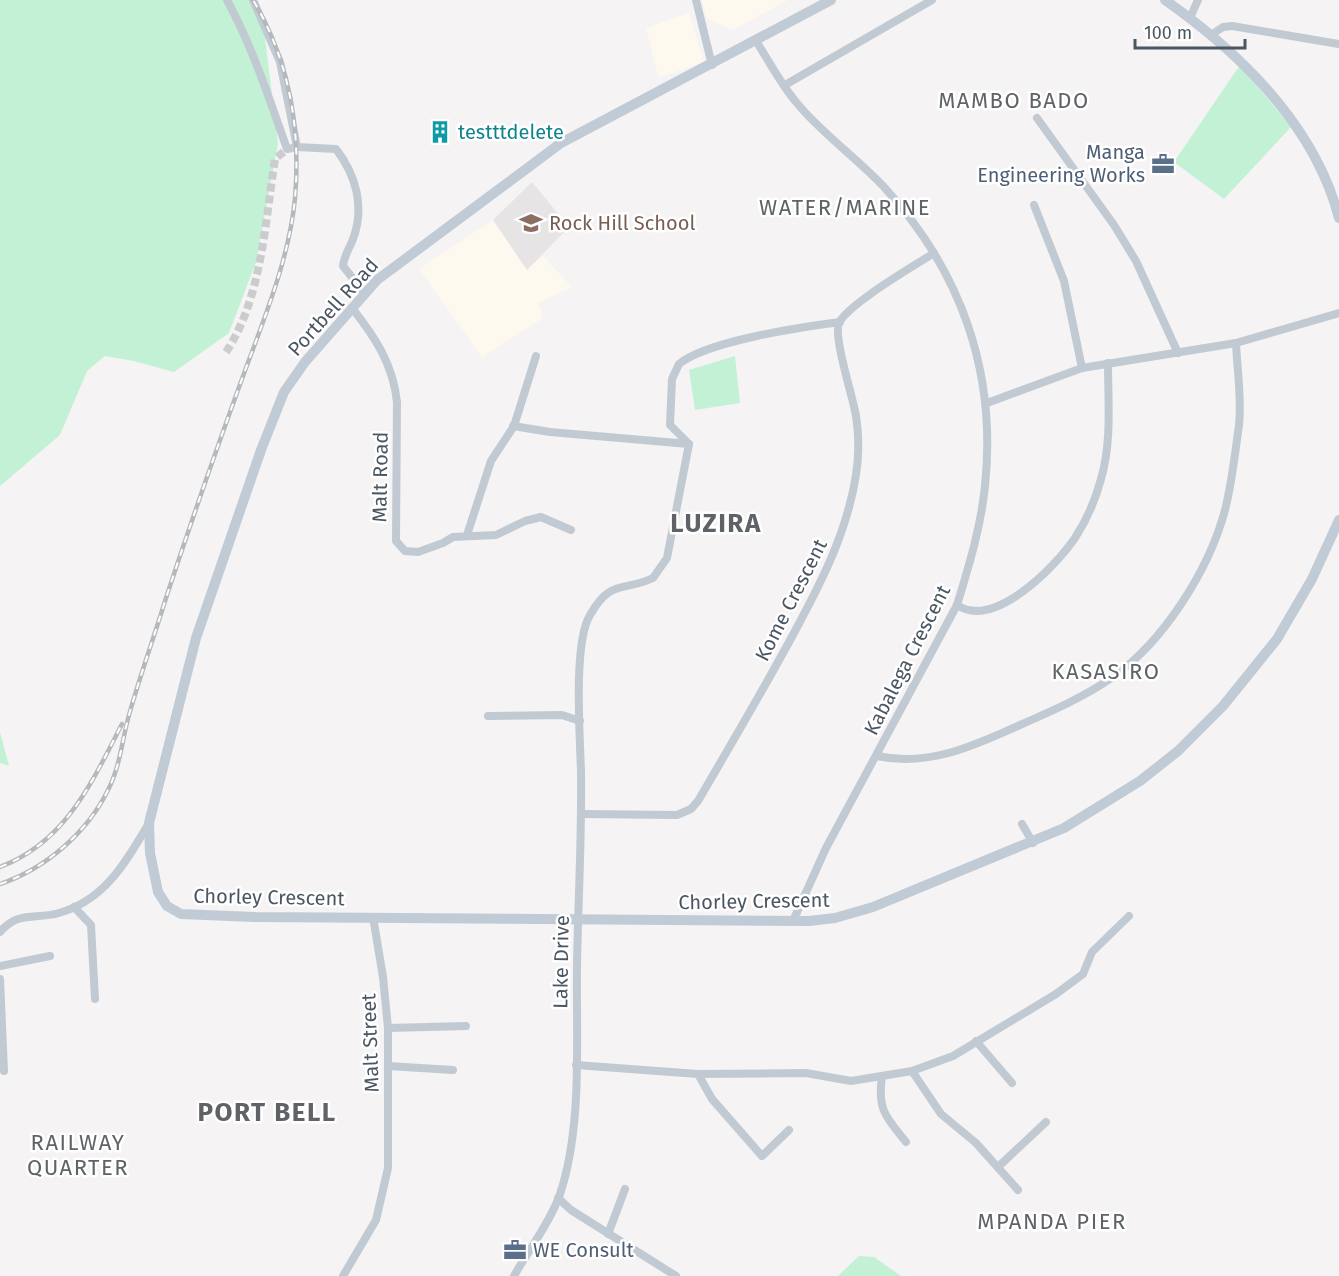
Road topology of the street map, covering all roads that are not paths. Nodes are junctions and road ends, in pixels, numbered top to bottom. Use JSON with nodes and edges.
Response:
{"nodes":[{"id":1,"x":226,"y":0,"type":"edge"},
{"id":2,"x":253,"y":0,"type":"edge"},
{"id":3,"x":696,"y":0,"type":"edge"},
{"id":4,"x":831,"y":0,"type":"edge"},
{"id":5,"x":932,"y":0,"type":"edge"},
{"id":6,"x":1164,"y":0,"type":"edge"},
{"id":7,"x":1198,"y":0,"type":"edge"},
{"id":8,"x":1190,"y":18,"type":"junction"},
{"id":9,"x":1212,"y":34,"type":"junction"},
{"id":10,"x":756,"y":41,"type":"junction"},
{"id":11,"x":1339,"y":44,"type":"edge"},
{"id":12,"x":712,"y":65,"type":"junction"},
{"id":13,"x":785,"y":85,"type":"junction"},
{"id":14,"x":1037,"y":118,"type":"dead end"},
{"id":15,"x":286,"y":149,"type":"dead end"},
{"id":16,"x":1034,"y":205,"type":"dead end"},
{"id":17,"x":1338,"y":213,"type":"edge"},
{"id":18,"x":934,"y":253,"type":"junction"},
{"id":19,"x":365,"y":294,"type":"junction"},
{"id":20,"x":352,"y":308,"type":"junction"},
{"id":21,"x":1339,"y":313,"type":"edge"},
{"id":22,"x":840,"y":322,"type":"junction"},
{"id":23,"x":1236,"y":343,"type":"junction"},
{"id":24,"x":1178,"y":353,"type":"junction"},
{"id":25,"x":536,"y":356,"type":"dead end"},
{"id":26,"x":1108,"y":363,"type":"junction"},
{"id":27,"x":1082,"y":368,"type":"junction"},
{"id":28,"x":987,"y":403,"type":"junction"},
{"id":29,"x":513,"y":426,"type":"junction"},
{"id":30,"x":689,"y":444,"type":"junction"},
{"id":31,"x":1339,"y":520,"type":"edge"},
{"id":32,"x":571,"y":530,"type":"dead end"},
{"id":33,"x":467,"y":535,"type":"junction"},
{"id":34,"x":957,"y":604,"type":"junction"},
{"id":35,"x":488,"y":716,"type":"dead end"},
{"id":36,"x":580,"y":721,"type":"junction"},
{"id":37,"x":877,"y":756,"type":"junction"},
{"id":38,"x":581,"y":814,"type":"junction"},
{"id":39,"x":149,"y":823,"type":"junction"},
{"id":40,"x":1022,"y":824,"type":"dead end"},
{"id":41,"x":1033,"y":843,"type":"junction"},
{"id":42,"x":74,"y":907,"type":"junction"},
{"id":43,"x":1129,"y":916,"type":"dead end"},
{"id":44,"x":373,"y":917,"type":"junction"},
{"id":45,"x":578,"y":919,"type":"junction"},
{"id":46,"x":793,"y":921,"type":"junction"},
{"id":47,"x":0,"y":933,"type":"edge"},
{"id":48,"x":50,"y":956,"type":"dead end"},
{"id":49,"x":0,"y":966,"type":"edge"},
{"id":50,"x":0,"y":979,"type":"edge"},
{"id":51,"x":95,"y":999,"type":"dead end"},
{"id":52,"x":466,"y":1026,"type":"dead end"},
{"id":53,"x":388,"y":1028,"type":"junction"},
{"id":54,"x":976,"y":1041,"type":"junction"},
{"id":55,"x":576,"y":1065,"type":"junction"},
{"id":56,"x":388,"y":1066,"type":"junction"},
{"id":57,"x":453,"y":1070,"type":"dead end"},
{"id":58,"x":4,"y":1071,"type":"dead end"},
{"id":59,"x":912,"y":1071,"type":"junction"},
{"id":60,"x":698,"y":1074,"type":"junction"},
{"id":61,"x":882,"y":1076,"type":"junction"},
{"id":62,"x":1012,"y":1083,"type":"dead end"},
{"id":63,"x":1046,"y":1122,"type":"dead end"},
{"id":64,"x":789,"y":1130,"type":"dead end"},
{"id":65,"x":906,"y":1142,"type":"dead end"},
{"id":66,"x":998,"y":1167,"type":"junction"},
{"id":67,"x":625,"y":1189,"type":"dead end"},
{"id":68,"x":1018,"y":1190,"type":"dead end"},
{"id":69,"x":558,"y":1198,"type":"junction"},
{"id":70,"x":608,"y":1234,"type":"junction"},
{"id":71,"x":343,"y":1276,"type":"edge"},
{"id":72,"x":514,"y":1276,"type":"edge"},
{"id":73,"x":676,"y":1276,"type":"edge"}],
"edges":[{"from":1,"to":15,"type":"street"},
{"from":2,"to":19,"type":"street"},
{"from":3,"to":12,"type":"street"},
{"from":4,"to":10,"type":"main road","name":"Portbell Road"},
{"from":5,"to":13,"type":"street"},
{"from":6,"to":8,"type":"main road"},
{"from":7,"to":8,"type":"street"},
{"from":8,"to":9,"type":"main road"},
{"from":9,"to":11,"type":"street"},
{"from":9,"to":17,"type":"main road"},
{"from":10,"to":12,"type":"main road","name":"Portbell Road"},
{"from":10,"to":13,"type":"street","name":"Kabalega Crescent"},
{"from":12,"to":19,"type":"main road","name":"Portbell Road"},
{"from":13,"to":18,"type":"street","name":"Kabalega Crescent"},
{"from":14,"to":24,"type":"street"},
{"from":16,"to":27,"type":"street"},
{"from":18,"to":22,"type":"street"},
{"from":18,"to":28,"type":"street","name":"Kabalega Crescent"},
{"from":19,"to":20,"type":"main road","name":"Portbell Road"},
{"from":20,"to":33,"type":"street","name":"Malt Road"},
{"from":20,"to":39,"type":"main road","name":"Portbell Road"},
{"from":21,"to":23,"type":"street"},
{"from":22,"to":30,"type":"street"},
{"from":22,"to":38,"type":"street","name":"Kome Crescent"},
{"from":23,"to":24,"type":"street"},
{"from":23,"to":37,"type":"street"},
{"from":24,"to":26,"type":"street"},
{"from":25,"to":29,"type":"street"},
{"from":26,"to":27,"type":"street"},
{"from":26,"to":34,"type":"street"},
{"from":27,"to":28,"type":"street"},
{"from":28,"to":34,"type":"street","name":"Kabalega Crescent"},
{"from":29,"to":30,"type":"street"},
{"from":29,"to":33,"type":"street"},
{"from":30,"to":36,"type":"street","name":"Lake Drive"},
{"from":31,"to":41,"type":"main road","name":"Chorley Crescent"},
{"from":32,"to":33,"type":"street","name":"Malt Road"},
{"from":34,"to":37,"type":"street","name":"Kabalega Crescent"},
{"from":35,"to":36,"type":"street"},
{"from":36,"to":38,"type":"street","name":"Lake Drive"},
{"from":37,"to":46,"type":"street","name":"Kabalega Crescent"},
{"from":38,"to":45,"type":"street","name":"Lake Drive"},
{"from":39,"to":42,"type":"street"},
{"from":39,"to":44,"type":"main road","name":"Chorley Crescent"},
{"from":40,"to":41,"type":"street"},
{"from":41,"to":46,"type":"main road","name":"Chorley Crescent"},
{"from":42,"to":47,"type":"street"},
{"from":42,"to":51,"type":"street"},
{"from":43,"to":54,"type":"street"},
{"from":44,"to":45,"type":"main road","name":"Chorley Crescent"},
{"from":44,"to":53,"type":"street","name":"Malt Street"},
{"from":45,"to":46,"type":"main road","name":"Chorley Crescent"},
{"from":45,"to":55,"type":"street","name":"Lake Drive"},
{"from":48,"to":49,"type":"street"},
{"from":50,"to":58,"type":"street"},
{"from":52,"to":53,"type":"street"},
{"from":53,"to":56,"type":"street","name":"Malt Street"},
{"from":54,"to":59,"type":"street"},
{"from":54,"to":62,"type":"street"},
{"from":55,"to":60,"type":"street"},
{"from":55,"to":69,"type":"street","name":"Lake Drive"},
{"from":56,"to":57,"type":"street"},
{"from":56,"to":71,"type":"street","name":"Malt Street"},
{"from":59,"to":61,"type":"street"},
{"from":59,"to":66,"type":"street"},
{"from":60,"to":61,"type":"street"},
{"from":60,"to":64,"type":"street"},
{"from":61,"to":65,"type":"street"},
{"from":63,"to":66,"type":"street"},
{"from":66,"to":68,"type":"street"},
{"from":67,"to":70,"type":"street"},
{"from":69,"to":70,"type":"street"},
{"from":69,"to":72,"type":"street","name":"Lake Drive"},
{"from":70,"to":73,"type":"street"}]}
